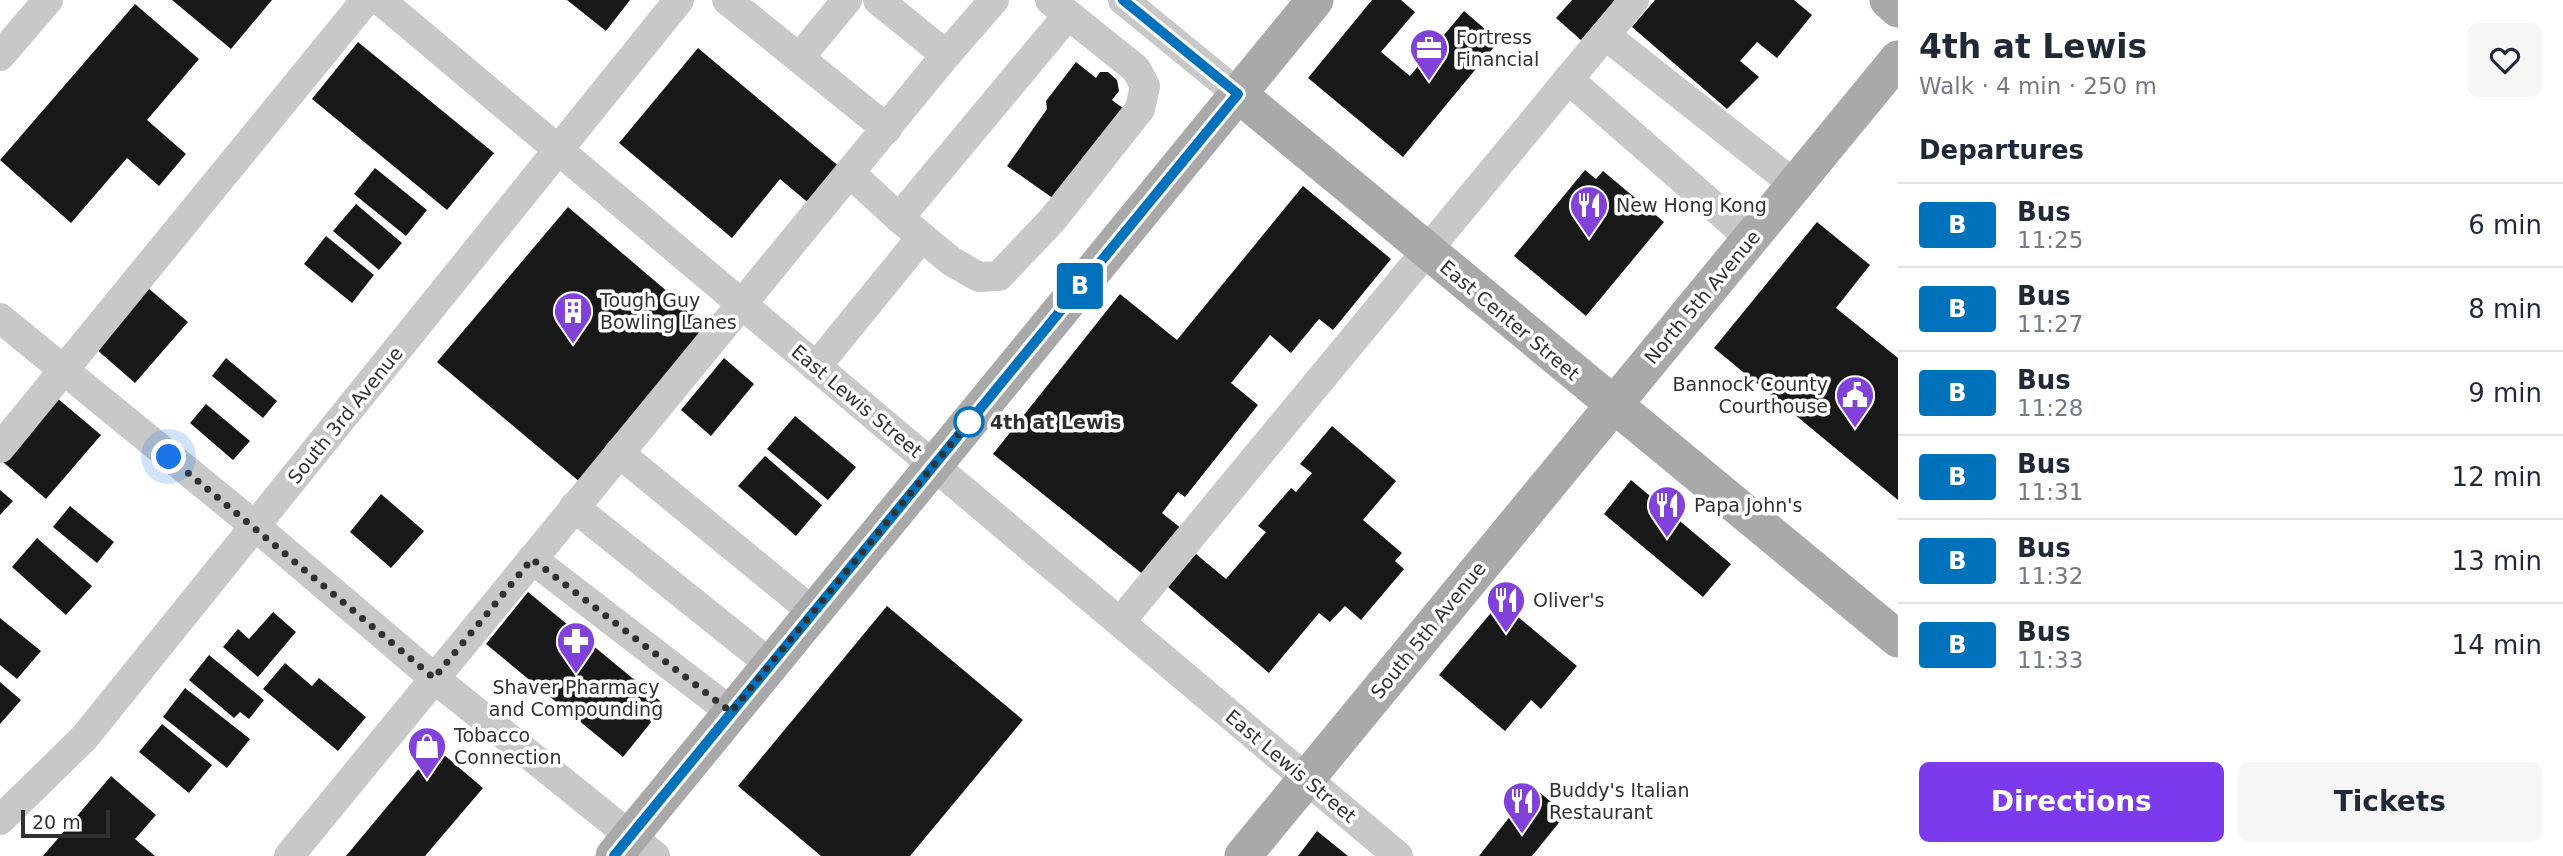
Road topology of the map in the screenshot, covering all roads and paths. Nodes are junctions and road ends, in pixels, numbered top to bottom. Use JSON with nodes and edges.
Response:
{"nodes":[{"id":1,"x":48,"y":0,"type":"edge"},
{"id":2,"x":366,"y":0,"type":"edge"},
{"id":3,"x":380,"y":0,"type":"edge"},
{"id":4,"x":679,"y":0,"type":"edge"},
{"id":5,"x":727,"y":0,"type":"edge"},
{"id":6,"x":847,"y":0,"type":"edge"},
{"id":7,"x":878,"y":0,"type":"edge"},
{"id":8,"x":994,"y":0,"type":"edge"},
{"id":9,"x":1123,"y":0,"type":"edge"},
{"id":10,"x":1315,"y":0,"type":"edge"},
{"id":11,"x":1634,"y":0,"type":"edge"},
{"id":12,"x":1888,"y":0,"type":"edge"},
{"id":13,"x":1059,"y":8,"type":"edge"},
{"id":14,"x":1898,"y":9,"type":"edge"},
{"id":15,"x":1605,"y":35,"type":"junction"},
{"id":16,"x":946,"y":55,"type":"junction"},
{"id":17,"x":0,"y":56,"type":"edge"},
{"id":18,"x":799,"y":58,"type":"junction"},
{"id":19,"x":1898,"y":59,"type":"edge"},
{"id":20,"x":1568,"y":79,"type":"junction"},
{"id":21,"x":1238,"y":94,"type":"junction"},
{"id":22,"x":887,"y":129,"type":"junction"},
{"id":23,"x":559,"y":150,"type":"junction"},
{"id":24,"x":850,"y":173,"type":"junction"},
{"id":25,"x":1795,"y":185,"type":"junction"},
{"id":26,"x":899,"y":218,"type":"junction"},
{"id":27,"x":921,"y":238,"type":"junction"},
{"id":28,"x":1750,"y":238,"type":"junction"},
{"id":29,"x":1426,"y":251,"type":"junction"},
{"id":30,"x":741,"y":304,"type":"junction"},
{"id":31,"x":0,"y":318,"type":"edge"},
{"id":32,"x":816,"y":367,"type":"junction"},
{"id":33,"x":62,"y":370,"type":"junction"},
{"id":34,"x":1613,"y":405,"type":"junction"},
{"id":35,"x":0,"y":448,"type":"edge"},
{"id":36,"x":619,"y":453,"type":"junction"},
{"id":37,"x":933,"y":466,"type":"junction"},
{"id":38,"x":574,"y":507,"type":"junction"},
{"id":39,"x":255,"y":526,"type":"junction"},
{"id":40,"x":532,"y":559,"type":"junction"},
{"id":41,"x":813,"y":612,"type":"junction"},
{"id":42,"x":1120,"y":622,"type":"junction"},
{"id":43,"x":1898,"y":639,"type":"edge"},
{"id":44,"x":770,"y":664,"type":"junction"},
{"id":45,"x":434,"y":678,"type":"junction"},
{"id":46,"x":731,"y":712,"type":"junction"},
{"id":47,"x":1306,"y":779,"type":"junction"},
{"id":48,"x":0,"y":820,"type":"edge"},
{"id":49,"x":633,"y":849,"type":"edge"},
{"id":50,"x":289,"y":856,"type":"edge"},
{"id":51,"x":1242,"y":856,"type":"edge"},
{"id":52,"x":1398,"y":856,"type":"edge"}],
"edges":[{"from":1,"to":17,"type":"street"},
{"from":2,"to":33,"type":"street"},
{"from":3,"to":23,"type":"street","name":"East Lewis Street"},
{"from":4,"to":23,"type":"street","name":"South 3rd Avenue"},
{"from":5,"to":18,"type":"street"},
{"from":6,"to":18,"type":"street"},
{"from":7,"to":16,"type":"street"},
{"from":8,"to":16,"type":"street"},
{"from":9,"to":21,"type":"street","name":"East Center Street"},
{"from":10,"to":21,"type":"main road"},
{"from":11,"to":15,"type":"street"},
{"from":12,"to":14,"type":"main road"},
{"from":13,"to":26,"type":"street"},
{"from":13,"to":27,"type":"street"},
{"from":15,"to":20,"type":"street"},
{"from":15,"to":25,"type":"street"},
{"from":16,"to":22,"type":"street"},
{"from":18,"to":22,"type":"street"},
{"from":19,"to":25,"type":"main road","name":"North 5th Avenue"},
{"from":20,"to":28,"type":"street"},
{"from":20,"to":29,"type":"street"},
{"from":21,"to":29,"type":"main road","name":"East Center Street"},
{"from":21,"to":37,"type":"main road"},
{"from":22,"to":24,"type":"street"},
{"from":23,"to":30,"type":"street","name":"East Lewis Street"},
{"from":23,"to":39,"type":"street","name":"South 3rd Avenue"},
{"from":24,"to":26,"type":"street"},
{"from":24,"to":30,"type":"street"},
{"from":25,"to":28,"type":"main road","name":"North 5th Avenue"},
{"from":26,"to":27,"type":"street"},
{"from":27,"to":32,"type":"street"},
{"from":28,"to":34,"type":"main road","name":"North 5th Avenue"},
{"from":29,"to":34,"type":"main road","name":"East Center Street"},
{"from":29,"to":42,"type":"street"},
{"from":30,"to":32,"type":"street","name":"East Lewis Street"},
{"from":30,"to":36,"type":"street"},
{"from":31,"to":33,"type":"street"},
{"from":32,"to":37,"type":"street","name":"East Lewis Street"},
{"from":33,"to":35,"type":"street"},
{"from":33,"to":39,"type":"street"},
{"from":34,"to":43,"type":"main road","name":"East Center Street"},
{"from":34,"to":47,"type":"main road","name":"South 5th Avenue"},
{"from":36,"to":38,"type":"street"},
{"from":36,"to":41,"type":"street"},
{"from":37,"to":41,"type":"main road"},
{"from":37,"to":42,"type":"street","name":"East Lewis Street"},
{"from":38,"to":40,"type":"street"},
{"from":38,"to":44,"type":"street"},
{"from":39,"to":45,"type":"street"},
{"from":39,"to":48,"type":"street","name":"South 3rd Avenue"},
{"from":40,"to":45,"type":"street"},
{"from":40,"to":46,"type":"street"},
{"from":41,"to":44,"type":"main road"},
{"from":42,"to":47,"type":"street","name":"East Lewis Street"},
{"from":44,"to":46,"type":"main road"},
{"from":45,"to":49,"type":"street"},
{"from":45,"to":50,"type":"street"},
{"from":46,"to":49,"type":"main road"},
{"from":47,"to":51,"type":"main road","name":"South 5th Avenue"},
{"from":47,"to":52,"type":"street","name":"East Lewis Street"}]}
